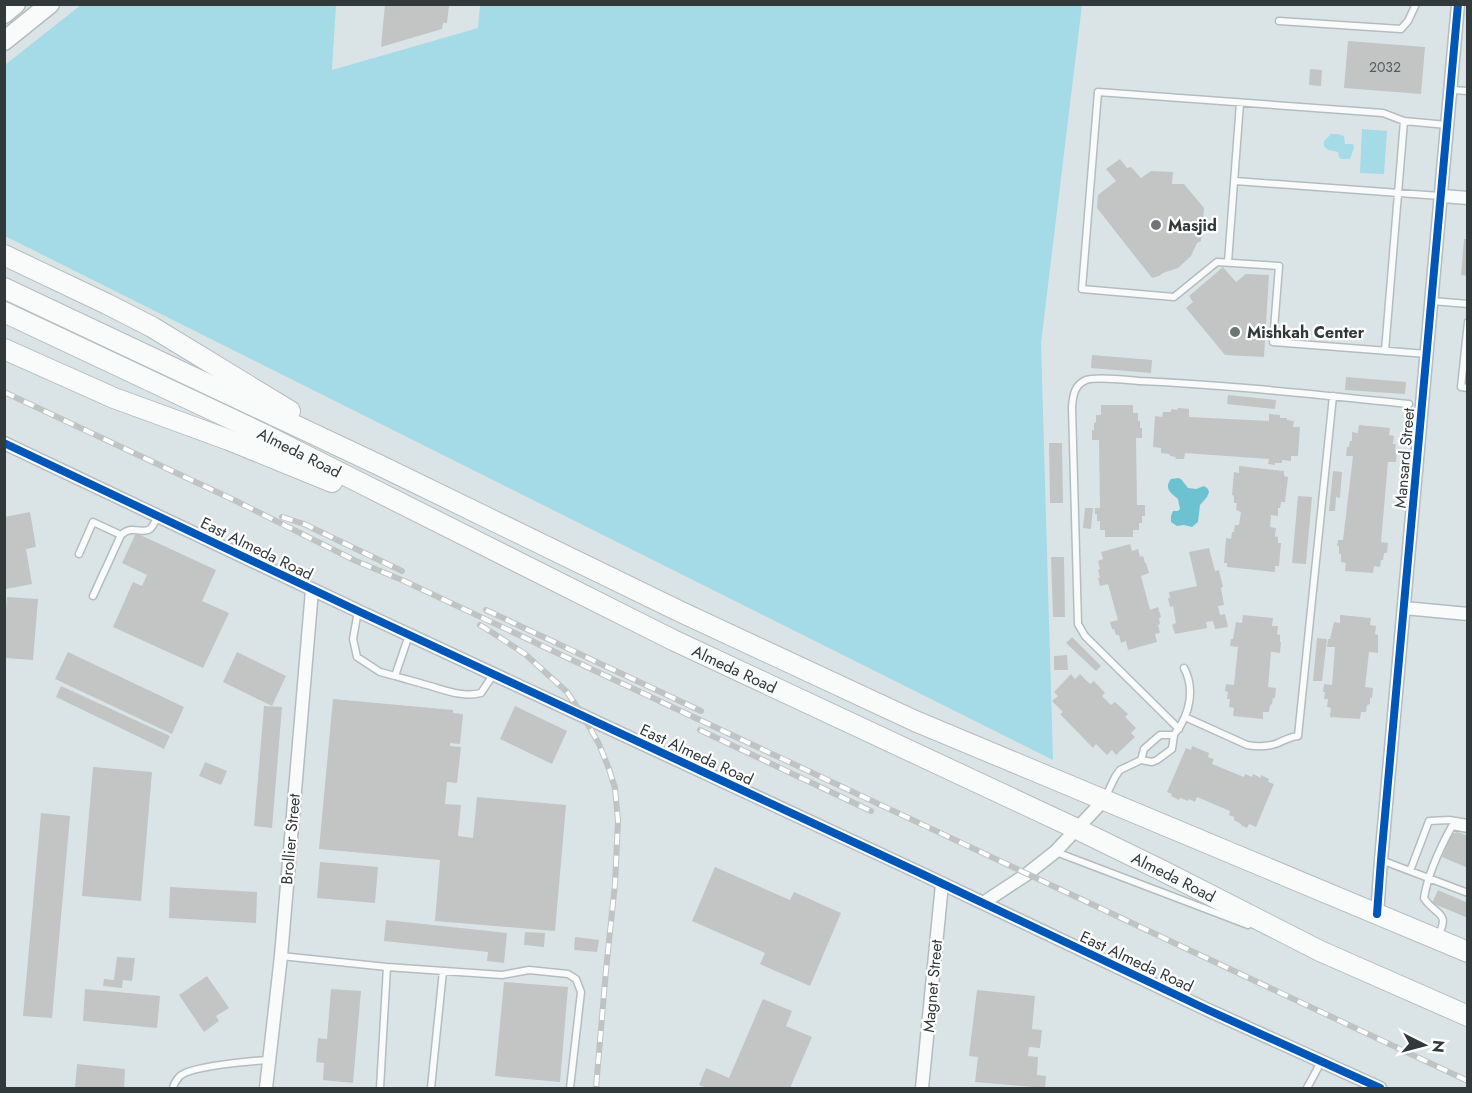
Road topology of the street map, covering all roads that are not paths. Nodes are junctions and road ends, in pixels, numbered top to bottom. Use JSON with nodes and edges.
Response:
{"nodes":[{"id":1,"x":16,"y":4,"type":"edge"},
{"id":2,"x":50,"y":4,"type":"edge"},
{"id":3,"x":1416,"y":4,"type":"edge"},
{"id":4,"x":1458,"y":4,"type":"edge"},
{"id":5,"x":4,"y":14,"type":"edge"},
{"id":6,"x":1279,"y":21,"type":"dead end"},
{"id":7,"x":4,"y":41,"type":"edge"},
{"id":8,"x":1451,"y":90,"type":"junction"},
{"id":9,"x":1467,"y":91,"type":"edge"},
{"id":10,"x":1240,"y":103,"type":"junction"},
{"id":11,"x":1404,"y":121,"type":"junction"},
{"id":12,"x":1448,"y":125,"type":"junction"},
{"id":13,"x":1234,"y":181,"type":"junction"},
{"id":14,"x":1398,"y":193,"type":"junction"},
{"id":15,"x":1442,"y":196,"type":"junction"},
{"id":16,"x":1467,"y":198,"type":"edge"},
{"id":17,"x":4,"y":255,"type":"edge"},
{"id":18,"x":1227,"y":262,"type":"junction"},
{"id":19,"x":4,"y":288,"type":"edge"},
{"id":20,"x":1432,"y":301,"type":"junction"},
{"id":21,"x":1467,"y":304,"type":"edge"},
{"id":22,"x":4,"y":312,"type":"edge"},
{"id":23,"x":1467,"y":322,"type":"edge"},
{"id":24,"x":4,"y":349,"type":"edge"},
{"id":25,"x":1385,"y":351,"type":"junction"},
{"id":26,"x":1427,"y":354,"type":"junction"},
{"id":27,"x":1467,"y":388,"type":"edge"},
{"id":28,"x":1333,"y":396,"type":"junction"},
{"id":29,"x":1409,"y":404,"type":"dead end"},
{"id":30,"x":4,"y":443,"type":"edge"},
{"id":31,"x":379,"y":465,"type":"junction"},
{"id":32,"x":416,"y":511,"type":"junction"},
{"id":33,"x":158,"y":516,"type":"junction"},
{"id":34,"x":121,"y":535,"type":"junction"},
{"id":35,"x":79,"y":554,"type":"dead end"},
{"id":36,"x":312,"y":590,"type":"junction"},
{"id":37,"x":93,"y":596,"type":"dead end"},
{"id":38,"x":1404,"y":608,"type":"junction"},
{"id":39,"x":358,"y":611,"type":"junction"},
{"id":40,"x":1467,"y":614,"type":"edge"},
{"id":41,"x":409,"y":635,"type":"junction"},
{"id":42,"x":1184,"y":668,"type":"dead end"},
{"id":43,"x":493,"y":675,"type":"junction"},
{"id":44,"x":395,"y":676,"type":"junction"},
{"id":45,"x":1185,"y":717,"type":"junction"},
{"id":46,"x":1176,"y":732,"type":"junction"},
{"id":47,"x":1141,"y":760,"type":"junction"},
{"id":48,"x":1103,"y":801,"type":"junction"},
{"id":49,"x":1467,"y":823,"type":"edge"},
{"id":50,"x":1077,"y":829,"type":"junction"},
{"id":51,"x":1467,"y":829,"type":"edge"},
{"id":52,"x":1055,"y":852,"type":"junction"},
{"id":53,"x":1381,"y":860,"type":"junction"},
{"id":54,"x":1410,"y":871,"type":"junction"},
{"id":55,"x":1430,"y":879,"type":"junction"},
{"id":56,"x":942,"y":884,"type":"junction"},
{"id":57,"x":1467,"y":893,"type":"edge"},
{"id":58,"x":983,"y":903,"type":"junction"},
{"id":59,"x":1377,"y":914,"type":"junction"},
{"id":60,"x":1256,"y":928,"type":"dead end"},
{"id":61,"x":1267,"y":932,"type":"dead end"},
{"id":62,"x":1436,"y":939,"type":"junction"},
{"id":63,"x":1320,"y":951,"type":"junction"},
{"id":64,"x":1467,"y":952,"type":"edge"},
{"id":65,"x":281,"y":956,"type":"junction"},
{"id":66,"x":387,"y":967,"type":"junction"},
{"id":67,"x":443,"y":971,"type":"junction"},
{"id":68,"x":1467,"y":1016,"type":"edge"},
{"id":69,"x":269,"y":1060,"type":"junction"},
{"id":70,"x":1321,"y":1062,"type":"junction"},
{"id":71,"x":173,"y":1089,"type":"edge"},
{"id":72,"x":266,"y":1089,"type":"edge"},
{"id":73,"x":380,"y":1089,"type":"edge"},
{"id":74,"x":430,"y":1089,"type":"edge"},
{"id":75,"x":570,"y":1089,"type":"edge"},
{"id":76,"x":922,"y":1089,"type":"edge"},
{"id":77,"x":1307,"y":1089,"type":"edge"},
{"id":78,"x":1380,"y":1089,"type":"edge"}],
"edges":[{"from":1,"to":5,"type":"main road"},
{"from":2,"to":7,"type":"main road"},
{"from":3,"to":6,"type":"lane"},
{"from":4,"to":8,"type":"street","name":"Mansard Street"},
{"from":8,"to":9,"type":"lane"},
{"from":8,"to":12,"type":"street","name":"Mansard Street"},
{"from":10,"to":11,"type":"lane"},
{"from":10,"to":13,"type":"lane"},
{"from":10,"to":18,"type":"lane"},
{"from":11,"to":12,"type":"lane"},
{"from":11,"to":14,"type":"lane"},
{"from":12,"to":15,"type":"street","name":"Mansard Street"},
{"from":13,"to":14,"type":"lane"},
{"from":13,"to":18,"type":"lane"},
{"from":14,"to":15,"type":"lane"},
{"from":14,"to":25,"type":"lane"},
{"from":15,"to":16,"type":"street"},
{"from":15,"to":20,"type":"street","name":"Mansard Street"},
{"from":17,"to":31,"type":"main road"},
{"from":18,"to":25,"type":"lane"},
{"from":19,"to":31,"type":"main road","name":"Almeda Road"},
{"from":20,"to":21,"type":"lane"},
{"from":20,"to":26,"type":"street","name":"Mansard Street"},
{"from":22,"to":32,"type":"main road","name":"Almeda Road"},
{"from":23,"to":27,"type":"lane"},
{"from":24,"to":32,"type":"main road"},
{"from":25,"to":26,"type":"lane"},
{"from":26,"to":38,"type":"street","name":"Mansard Street"},
{"from":28,"to":29,"type":"lane"},
{"from":28,"to":45,"type":"lane"},
{"from":28,"to":46,"type":"lane"},
{"from":30,"to":33,"type":"street","name":"East Almeda Road"},
{"from":31,"to":48,"type":"main road","name":"Almeda Road"},
{"from":32,"to":50,"type":"main road","name":"Almeda Road"},
{"from":33,"to":34,"type":"lane"},
{"from":33,"to":36,"type":"street","name":"East Almeda Road"},
{"from":34,"to":35,"type":"lane"},
{"from":34,"to":37,"type":"lane"},
{"from":36,"to":39,"type":"street","name":"East Almeda Road"},
{"from":36,"to":65,"type":"street","name":"Brollier Street"},
{"from":38,"to":40,"type":"street"},
{"from":38,"to":53,"type":"street","name":"Mansard Street"},
{"from":39,"to":41,"type":"street","name":"East Almeda Road"},
{"from":39,"to":44,"type":"lane"},
{"from":41,"to":43,"type":"street","name":"East Almeda Road"},
{"from":41,"to":44,"type":"lane"},
{"from":42,"to":45,"type":"lane"},
{"from":43,"to":44,"type":"lane"},
{"from":43,"to":56,"type":"street","name":"East Almeda Road"},
{"from":45,"to":46,"type":"lane"},
{"from":46,"to":47,"type":"lane"},
{"from":46,"to":47,"type":"lane"},
{"from":47,"to":48,"type":"lane"},
{"from":48,"to":50,"type":"street"},
{"from":48,"to":59,"type":"main road","name":"Almeda Road"},
{"from":49,"to":54,"type":"lane"},
{"from":50,"to":52,"type":"street"},
{"from":50,"to":63,"type":"main road","name":"Almeda Road"},
{"from":51,"to":55,"type":"lane"},
{"from":52,"to":58,"type":"street"},
{"from":52,"to":60,"type":"lane"},
{"from":53,"to":54,"type":"lane"},
{"from":53,"to":59,"type":"street","name":"Mansard Street"},
{"from":54,"to":55,"type":"lane"},
{"from":55,"to":57,"type":"lane"},
{"from":55,"to":62,"type":"lane"},
{"from":56,"to":58,"type":"street","name":"East Almeda Road"},
{"from":56,"to":76,"type":"street","name":"Magnet Street"},
{"from":58,"to":70,"type":"street","name":"East Almeda Road"},
{"from":59,"to":62,"type":"main road","name":"Almeda Road"},
{"from":61,"to":63,"type":"lane"},
{"from":62,"to":64,"type":"main road","name":"Almeda Road"},
{"from":63,"to":68,"type":"main road","name":"Almeda Road"},
{"from":65,"to":66,"type":"lane"},
{"from":65,"to":69,"type":"street","name":"Brollier Street"},
{"from":66,"to":67,"type":"lane"},
{"from":66,"to":73,"type":"lane"},
{"from":67,"to":74,"type":"lane"},
{"from":67,"to":75,"type":"lane"},
{"from":69,"to":71,"type":"lane"},
{"from":69,"to":72,"type":"street","name":"Brollier Street"},
{"from":70,"to":77,"type":"lane"},
{"from":70,"to":78,"type":"street","name":"East Almeda Road"}]}
